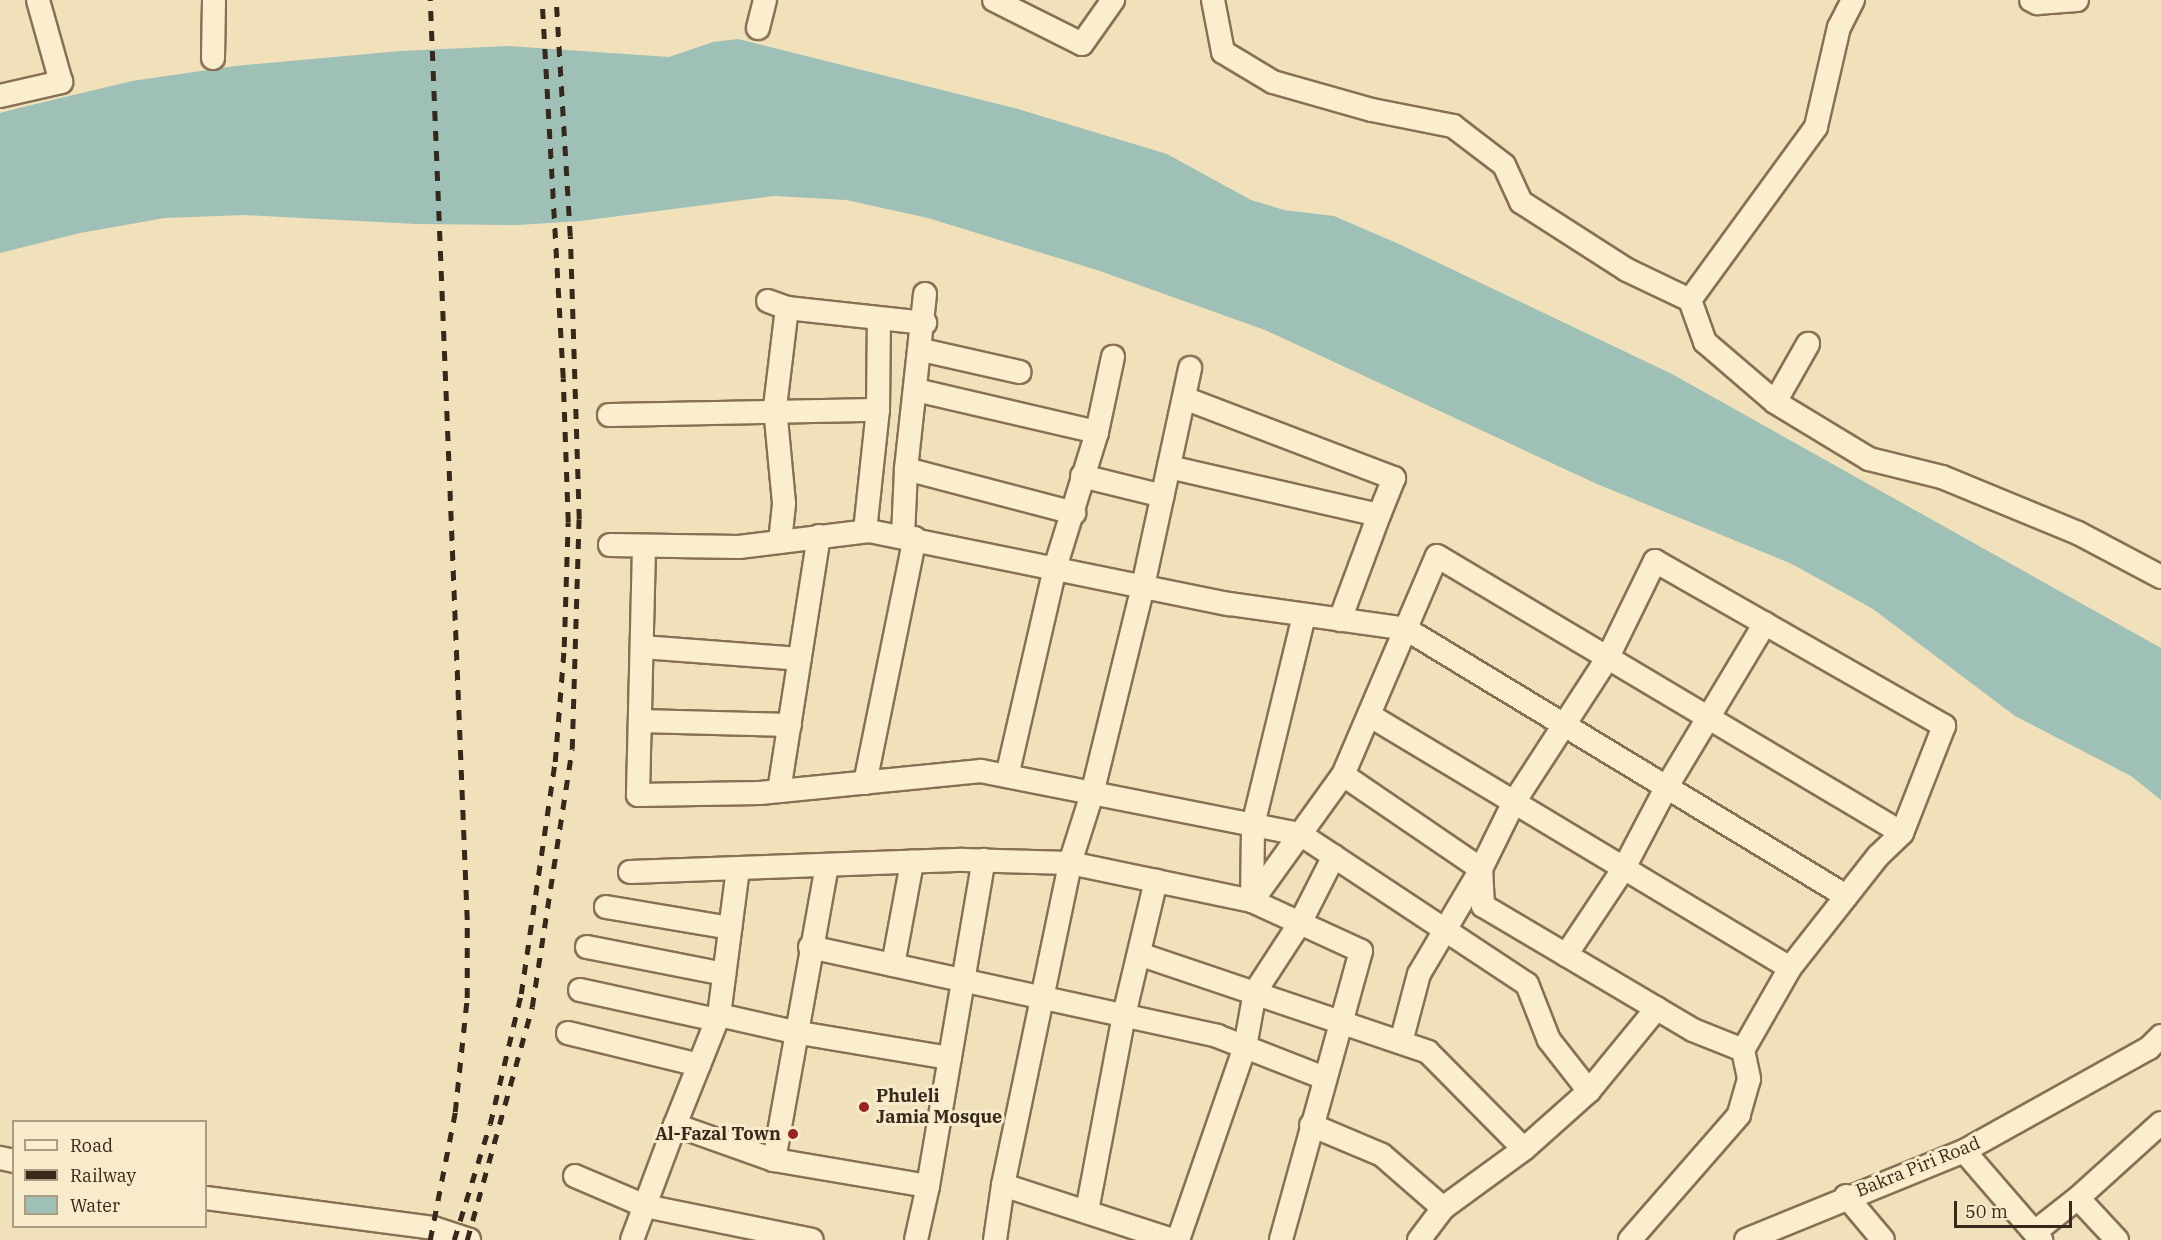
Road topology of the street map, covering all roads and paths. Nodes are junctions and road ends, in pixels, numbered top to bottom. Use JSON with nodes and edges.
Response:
{"nodes":[{"id":1,"x":38,"y":0,"type":"edge"},
{"id":2,"x":214,"y":0,"type":"edge"},
{"id":3,"x":765,"y":0,"type":"edge"},
{"id":4,"x":995,"y":0,"type":"edge"},
{"id":5,"x":1113,"y":0,"type":"edge"},
{"id":6,"x":1213,"y":0,"type":"edge"},
{"id":7,"x":1853,"y":0,"type":"edge"},
{"id":8,"x":2031,"y":0,"type":"edge"},
{"id":9,"x":2077,"y":0,"type":"edge"},
{"id":10,"x":758,"y":28,"type":"dead end"},
{"id":11,"x":213,"y":58,"type":"dead end"},
{"id":12,"x":0,"y":96,"type":"edge"},
{"id":13,"x":925,"y":294,"type":"dead end"},
{"id":14,"x":1690,"y":300,"type":"junction"},
{"id":15,"x":879,"y":319,"type":"junction"},
{"id":16,"x":925,"y":323,"type":"junction"},
{"id":17,"x":1808,"y":344,"type":"dead end"},
{"id":18,"x":922,"y":350,"type":"junction"},
{"id":19,"x":1113,"y":357,"type":"dead end"},
{"id":20,"x":1190,"y":368,"type":"dead end"},
{"id":21,"x":1020,"y":372,"type":"dead end"},
{"id":22,"x":916,"y":390,"type":"junction"},
{"id":23,"x":1184,"y":398,"type":"junction"},
{"id":24,"x":1775,"y":402,"type":"junction"},
{"id":25,"x":878,"y":410,"type":"junction"},
{"id":26,"x":775,"y":412,"type":"junction"},
{"id":27,"x":609,"y":415,"type":"dead end"},
{"id":28,"x":1097,"y":432,"type":"junction"},
{"id":29,"x":1169,"y":467,"type":"junction"},
{"id":30,"x":906,"y":470,"type":"junction"},
{"id":31,"x":1082,"y":476,"type":"junction"},
{"id":32,"x":1163,"y":496,"type":"junction"},
{"id":33,"x":1074,"y":513,"type":"junction"},
{"id":34,"x":1379,"y":515,"type":"junction"},
{"id":35,"x":865,"y":531,"type":"junction"},
{"id":36,"x":819,"y":536,"type":"junction"},
{"id":37,"x":909,"y":537,"type":"junction"},
{"id":38,"x":780,"y":542,"type":"junction"},
{"id":39,"x":610,"y":545,"type":"dead end"},
{"id":40,"x":645,"y":548,"type":"junction"},
{"id":41,"x":1055,"y":568,"type":"junction"},
{"id":42,"x":2161,"y":577,"type":"edge"},
{"id":43,"x":1143,"y":586,"type":"junction"},
{"id":44,"x":1304,"y":615,"type":"junction"},
{"id":45,"x":1340,"y":620,"type":"junction"},
{"id":46,"x":1765,"y":623,"type":"junction"},
{"id":47,"x":1406,"y":629,"type":"junction"},
{"id":48,"x":642,"y":647,"type":"junction"},
{"id":49,"x":1608,"y":657,"type":"junction"},
{"id":50,"x":800,"y":659,"type":"junction"},
{"id":51,"x":1369,"y":715,"type":"junction"},
{"id":52,"x":1710,"y":717,"type":"junction"},
{"id":53,"x":640,"y":721,"type":"junction"},
{"id":54,"x":790,"y":725,"type":"junction"},
{"id":55,"x":1564,"y":726,"type":"junction"},
{"id":56,"x":1343,"y":775,"type":"junction"},
{"id":57,"x":1007,"y":776,"type":"junction"},
{"id":58,"x":865,"y":783,"type":"junction"},
{"id":59,"x":1666,"y":788,"type":"junction"},
{"id":60,"x":779,"y":791,"type":"junction"},
{"id":61,"x":1092,"y":794,"type":"junction"},
{"id":62,"x":1514,"y":802,"type":"junction"},
{"id":63,"x":1253,"y":825,"type":"junction"},
{"id":64,"x":1902,"y":833,"type":"junction"},
{"id":65,"x":1300,"y":834,"type":"junction"},
{"id":66,"x":1334,"y":856,"type":"junction"},
{"id":67,"x":984,"y":860,"type":"junction"},
{"id":68,"x":912,"y":862,"type":"junction"},
{"id":69,"x":1070,"y":863,"type":"junction"},
{"id":70,"x":827,"y":866,"type":"junction"},
{"id":71,"x":738,"y":868,"type":"junction"},
{"id":72,"x":1624,"y":868,"type":"junction"},
{"id":73,"x":1481,"y":869,"type":"junction"},
{"id":74,"x":630,"y":872,"type":"dead end"},
{"id":75,"x":1156,"y":881,"type":"junction"},
{"id":76,"x":1846,"y":896,"type":"junction"},
{"id":77,"x":1252,"y":901,"type":"junction"},
{"id":78,"x":606,"y":907,"type":"dead end"},
{"id":79,"x":1300,"y":923,"type":"junction"},
{"id":80,"x":730,"y":928,"type":"junction"},
{"id":81,"x":1444,"y":929,"type":"junction"},
{"id":82,"x":587,"y":947,"type":"dead end"},
{"id":83,"x":810,"y":947,"type":"junction"},
{"id":84,"x":1139,"y":954,"type":"junction"},
{"id":85,"x":1566,"y":955,"type":"junction"},
{"id":86,"x":892,"y":965,"type":"junction"},
{"id":87,"x":1790,"y":968,"type":"junction"},
{"id":88,"x":724,"y":974,"type":"junction"},
{"id":89,"x":964,"y":981,"type":"junction"},
{"id":90,"x":580,"y":990,"type":"dead end"},
{"id":91,"x":1255,"y":992,"type":"junction"},
{"id":92,"x":1043,"y":998,"type":"junction"},
{"id":93,"x":1657,"y":1008,"type":"junction"},
{"id":94,"x":1124,"y":1015,"type":"junction"},
{"id":95,"x":718,"y":1018,"type":"junction"},
{"id":96,"x":1341,"y":1020,"type":"junction"},
{"id":97,"x":794,"y":1032,"type":"junction"},
{"id":98,"x":568,"y":1033,"type":"dead end"},
{"id":99,"x":1401,"y":1042,"type":"junction"},
{"id":100,"x":1245,"y":1047,"type":"junction"},
{"id":101,"x":2157,"y":1048,"type":"edge"},
{"id":102,"x":1743,"y":1050,"type":"junction"},
{"id":103,"x":950,"y":1058,"type":"junction"},
{"id":104,"x":699,"y":1065,"type":"junction"},
{"id":105,"x":1325,"y":1078,"type":"junction"},
{"id":106,"x":1589,"y":1091,"type":"junction"},
{"id":107,"x":2161,"y":1123,"type":"edge"},
{"id":108,"x":675,"y":1125,"type":"junction"},
{"id":109,"x":1311,"y":1125,"type":"junction"},
{"id":110,"x":1524,"y":1149,"type":"junction"},
{"id":111,"x":1964,"y":1151,"type":"junction"},
{"id":112,"x":774,"y":1160,"type":"junction"},
{"id":113,"x":575,"y":1176,"type":"dead end"},
{"id":114,"x":1004,"y":1185,"type":"junction"},
{"id":115,"x":928,"y":1186,"type":"junction"},
{"id":116,"x":1846,"y":1196,"type":"junction"},
{"id":117,"x":207,"y":1198,"type":"edge"},
{"id":118,"x":2078,"y":1198,"type":"junction"},
{"id":119,"x":645,"y":1206,"type":"junction"},
{"id":120,"x":1443,"y":1208,"type":"junction"},
{"id":121,"x":1087,"y":1211,"type":"junction"},
{"id":122,"x":2038,"y":1235,"type":"edge"},
{"id":123,"x":469,"y":1240,"type":"edge"},
{"id":124,"x":632,"y":1240,"type":"edge"},
{"id":125,"x":812,"y":1240,"type":"edge"},
{"id":126,"x":916,"y":1240,"type":"edge"},
{"id":127,"x":995,"y":1240,"type":"edge"},
{"id":128,"x":1173,"y":1240,"type":"edge"},
{"id":129,"x":1178,"y":1240,"type":"edge"},
{"id":130,"x":1281,"y":1240,"type":"edge"},
{"id":131,"x":1419,"y":1240,"type":"edge"},
{"id":132,"x":1630,"y":1240,"type":"edge"},
{"id":133,"x":1746,"y":1240,"type":"edge"},
{"id":134,"x":1883,"y":1240,"type":"edge"},
{"id":135,"x":2117,"y":1240,"type":"edge"}],
"edges":[{"from":1,"to":12,"type":"street"},
{"from":2,"to":11,"type":"street"},
{"from":3,"to":10,"type":"street"},
{"from":4,"to":5,"type":"street"},
{"from":6,"to":14,"type":"street"},
{"from":7,"to":14,"type":"street"},
{"from":8,"to":9,"type":"street"},
{"from":13,"to":16,"type":"street"},
{"from":14,"to":24,"type":"street"},
{"from":15,"to":16,"type":"street"},
{"from":15,"to":25,"type":"street"},
{"from":15,"to":26,"type":"street"},
{"from":16,"to":18,"type":"street"},
{"from":17,"to":24,"type":"street"},
{"from":18,"to":21,"type":"street"},
{"from":18,"to":22,"type":"street"},
{"from":19,"to":28,"type":"street"},
{"from":20,"to":23,"type":"street"},
{"from":22,"to":28,"type":"street"},
{"from":22,"to":30,"type":"street"},
{"from":23,"to":29,"type":"street"},
{"from":23,"to":34,"type":"street"},
{"from":24,"to":42,"type":"street"},
{"from":25,"to":26,"type":"street"},
{"from":25,"to":35,"type":"street"},
{"from":26,"to":27,"type":"street"},
{"from":26,"to":38,"type":"street"},
{"from":28,"to":31,"type":"street"},
{"from":29,"to":32,"type":"street"},
{"from":29,"to":34,"type":"street"},
{"from":30,"to":33,"type":"street"},
{"from":30,"to":37,"type":"street"},
{"from":31,"to":32,"type":"street"},
{"from":31,"to":33,"type":"street"},
{"from":32,"to":43,"type":"street"},
{"from":33,"to":41,"type":"street"},
{"from":34,"to":45,"type":"street"},
{"from":35,"to":36,"type":"street"},
{"from":35,"to":37,"type":"street"},
{"from":36,"to":38,"type":"street"},
{"from":36,"to":50,"type":"street"},
{"from":37,"to":41,"type":"street"},
{"from":37,"to":58,"type":"street"},
{"from":38,"to":40,"type":"street"},
{"from":39,"to":40,"type":"street"},
{"from":40,"to":48,"type":"street"},
{"from":41,"to":43,"type":"street"},
{"from":41,"to":57,"type":"street"},
{"from":43,"to":44,"type":"street"},
{"from":43,"to":61,"type":"street"},
{"from":44,"to":45,"type":"street"},
{"from":44,"to":63,"type":"street"},
{"from":45,"to":47,"type":"street"},
{"from":46,"to":49,"type":"street"},
{"from":46,"to":52,"type":"street"},
{"from":46,"to":64,"type":"street"},
{"from":47,"to":49,"type":"street"},
{"from":47,"to":51,"type":"street"},
{"from":47,"to":55,"type":"street"},
{"from":48,"to":50,"type":"street"},
{"from":48,"to":53,"type":"street"},
{"from":49,"to":52,"type":"street"},
{"from":49,"to":55,"type":"street"},
{"from":50,"to":54,"type":"street"},
{"from":51,"to":56,"type":"street"},
{"from":51,"to":62,"type":"street"},
{"from":52,"to":59,"type":"street"},
{"from":52,"to":64,"type":"street"},
{"from":53,"to":54,"type":"street"},
{"from":53,"to":60,"type":"street"},
{"from":54,"to":60,"type":"street"},
{"from":55,"to":59,"type":"street"},
{"from":55,"to":62,"type":"street"},
{"from":56,"to":65,"type":"street"},
{"from":56,"to":73,"type":"street"},
{"from":57,"to":58,"type":"street"},
{"from":57,"to":61,"type":"street"},
{"from":58,"to":60,"type":"street"},
{"from":59,"to":72,"type":"street"},
{"from":59,"to":76,"type":"street"},
{"from":61,"to":63,"type":"street"},
{"from":61,"to":69,"type":"street"},
{"from":62,"to":72,"type":"street"},
{"from":62,"to":73,"type":"street"},
{"from":63,"to":65,"type":"street"},
{"from":63,"to":77,"type":"street"},
{"from":64,"to":76,"type":"street"},
{"from":65,"to":66,"type":"street"},
{"from":65,"to":77,"type":"street"},
{"from":66,"to":79,"type":"street"},
{"from":66,"to":81,"type":"street"},
{"from":67,"to":68,"type":"street"},
{"from":67,"to":69,"type":"street"},
{"from":67,"to":89,"type":"street"},
{"from":68,"to":70,"type":"street"},
{"from":68,"to":86,"type":"street"},
{"from":69,"to":75,"type":"street"},
{"from":69,"to":92,"type":"street"},
{"from":70,"to":71,"type":"street"},
{"from":70,"to":83,"type":"street"},
{"from":71,"to":74,"type":"street"},
{"from":71,"to":80,"type":"street"},
{"from":72,"to":85,"type":"street"},
{"from":72,"to":87,"type":"street"},
{"from":73,"to":81,"type":"street"},
{"from":73,"to":85,"type":"street"},
{"from":75,"to":77,"type":"street"},
{"from":75,"to":84,"type":"street"},
{"from":76,"to":87,"type":"street"},
{"from":77,"to":79,"type":"street"},
{"from":78,"to":80,"type":"street"},
{"from":79,"to":91,"type":"street"},
{"from":79,"to":96,"type":"street"},
{"from":80,"to":88,"type":"street"},
{"from":81,"to":99,"type":"street"},
{"from":81,"to":106,"type":"street"},
{"from":82,"to":88,"type":"street"},
{"from":83,"to":86,"type":"street"},
{"from":83,"to":97,"type":"street"},
{"from":84,"to":91,"type":"street"},
{"from":84,"to":94,"type":"street"},
{"from":85,"to":93,"type":"street"},
{"from":86,"to":89,"type":"street"},
{"from":87,"to":102,"type":"street"},
{"from":88,"to":95,"type":"street"},
{"from":89,"to":92,"type":"street"},
{"from":89,"to":103,"type":"street"},
{"from":90,"to":95,"type":"street"},
{"from":91,"to":96,"type":"street"},
{"from":91,"to":100,"type":"street"},
{"from":92,"to":94,"type":"street"},
{"from":92,"to":114,"type":"street"},
{"from":93,"to":102,"type":"street"},
{"from":93,"to":106,"type":"street"},
{"from":94,"to":100,"type":"street"},
{"from":94,"to":121,"type":"street"},
{"from":95,"to":97,"type":"street"},
{"from":95,"to":104,"type":"street"},
{"from":96,"to":99,"type":"street"},
{"from":96,"to":105,"type":"street"},
{"from":97,"to":103,"type":"street"},
{"from":97,"to":112,"type":"street"},
{"from":98,"to":104,"type":"street"},
{"from":99,"to":110,"type":"street"},
{"from":100,"to":105,"type":"street"},
{"from":100,"to":129,"type":"street"},
{"from":101,"to":111,"type":"street","name":"Bakra Piri Road"},
{"from":102,"to":132,"type":"street"},
{"from":103,"to":115,"type":"street"},
{"from":104,"to":108,"type":"street"},
{"from":105,"to":109,"type":"street"},
{"from":106,"to":110,"type":"street"},
{"from":107,"to":118,"type":"street"},
{"from":108,"to":112,"type":"street"},
{"from":108,"to":119,"type":"street"},
{"from":109,"to":120,"type":"street"},
{"from":109,"to":130,"type":"street"},
{"from":110,"to":120,"type":"street"},
{"from":111,"to":116,"type":"street","name":"Bakra Piri Road"},
{"from":111,"to":122,"type":"street"},
{"from":112,"to":115,"type":"street"},
{"from":113,"to":119,"type":"street"},
{"from":114,"to":121,"type":"street"},
{"from":114,"to":127,"type":"street"},
{"from":115,"to":126,"type":"street"},
{"from":116,"to":133,"type":"street","name":"Bakra Piri Road"},
{"from":116,"to":134,"type":"street"},
{"from":117,"to":123,"type":"street"},
{"from":118,"to":122,"type":"street"},
{"from":118,"to":135,"type":"street"},
{"from":119,"to":124,"type":"street"},
{"from":119,"to":125,"type":"street"},
{"from":120,"to":131,"type":"street"},
{"from":121,"to":128,"type":"street"}]}
